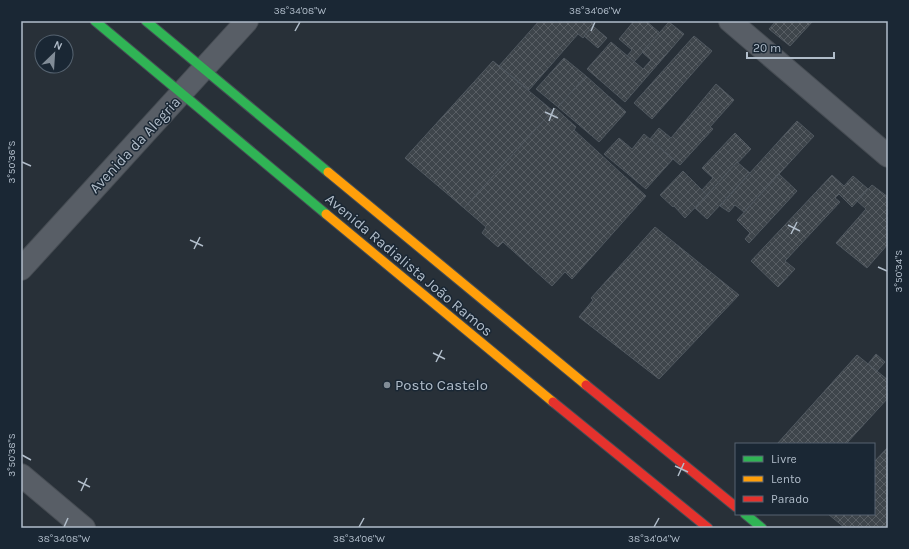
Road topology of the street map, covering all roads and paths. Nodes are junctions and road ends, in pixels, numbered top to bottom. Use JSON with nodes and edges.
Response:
{"nodes":[{"id":1,"x":95,"y":21,"type":"edge"},
{"id":2,"x":146,"y":21,"type":"edge"},
{"id":3,"x":247,"y":21,"type":"edge"},
{"id":4,"x":730,"y":21,"type":"edge"},
{"id":5,"x":204,"y":70,"type":"junction"},
{"id":6,"x":182,"y":94,"type":"junction"},
{"id":7,"x":888,"y":156,"type":"edge"},
{"id":8,"x":21,"y":269,"type":"edge"},
{"id":9,"x":21,"y":475,"type":"edge"},
{"id":10,"x":735,"y":506,"type":"edge"},
{"id":11,"x":746,"y":515,"type":"edge"},
{"id":12,"x":84,"y":528,"type":"edge"},
{"id":13,"x":708,"y":528,"type":"edge"},
{"id":14,"x":762,"y":528,"type":"edge"}],
"edges":[{"from":1,"to":6,"type":"main road","name":"Avenida Radialista João Ramos"},
{"from":2,"to":5,"type":"main road","name":"Avenida Radialista João Ramos"},
{"from":3,"to":5,"type":"street","name":"Avenida da Alegria"},
{"from":4,"to":7,"type":"street"},
{"from":5,"to":6,"type":"street","name":"Avenida da Alegria"},
{"from":5,"to":10,"type":"main road","name":"Avenida Radialista João Ramos"},
{"from":6,"to":8,"type":"street","name":"Avenida da Alegria"},
{"from":6,"to":13,"type":"main road","name":"Avenida Radialista João Ramos"},
{"from":9,"to":12,"type":"street"},
{"from":11,"to":14,"type":"main road"}]}
